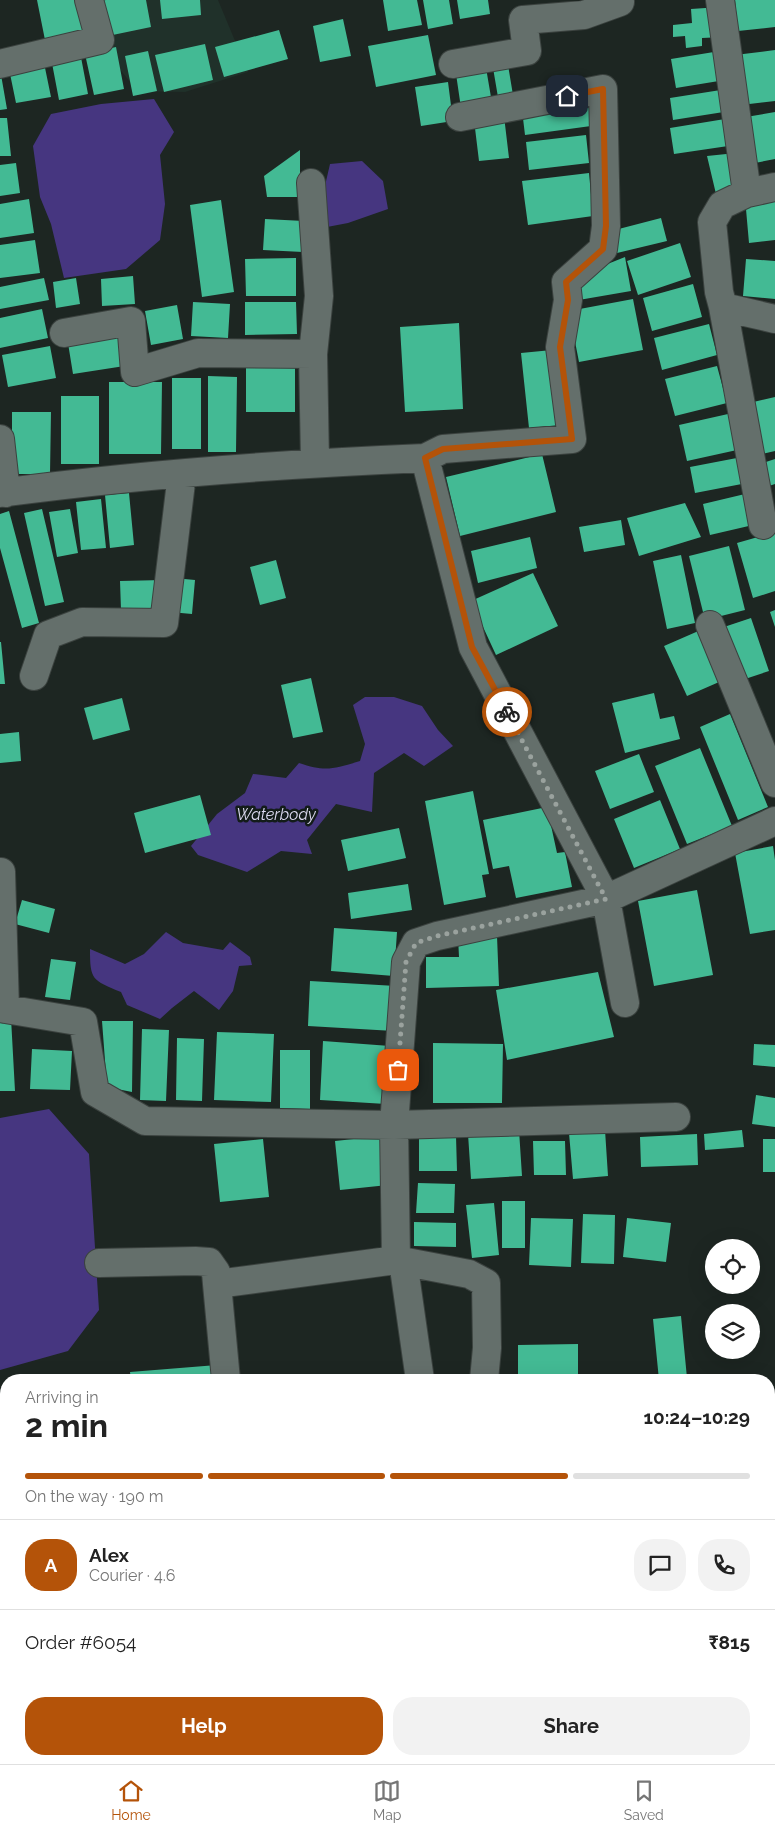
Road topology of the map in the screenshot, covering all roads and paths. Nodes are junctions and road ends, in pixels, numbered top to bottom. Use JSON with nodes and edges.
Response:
{"nodes":[{"id":1,"x":89,"y":0,"type":"edge"},
{"id":2,"x":720,"y":0,"type":"edge"},
{"id":3,"x":626,"y":1,"type":"edge"},
{"id":4,"x":0,"y":64,"type":"edge"},
{"id":5,"x":453,"y":64,"type":"dead end"},
{"id":6,"x":460,"y":117,"type":"dead end"},
{"id":7,"x":311,"y":183,"type":"dead end"},
{"id":8,"x":775,"y":187,"type":"edge"},
{"id":9,"x":747,"y":193,"type":"junction"},
{"id":10,"x":723,"y":307,"type":"junction"},
{"id":11,"x":775,"y":319,"type":"edge"},
{"id":12,"x":64,"y":333,"type":"dead end"},
{"id":13,"x":314,"y":354,"type":"junction"},
{"id":14,"x":0,"y":439,"type":"edge"},
{"id":15,"x":425,"y":458,"type":"junction"},
{"id":16,"x":315,"y":462,"type":"junction"},
{"id":17,"x":182,"y":474,"type":"junction"},
{"id":18,"x":3,"y":493,"type":"edge"},
{"id":19,"x":764,"y":525,"type":"dead end"},
{"id":20,"x":710,"y":625,"type":"dead end"},
{"id":21,"x":34,"y":676,"type":"dead end"},
{"id":22,"x":775,"y":783,"type":"edge"},
{"id":23,"x":775,"y":821,"type":"edge"},
{"id":24,"x":0,"y":872,"type":"edge"},
{"id":25,"x":606,"y":899,"type":"junction"},
{"id":26,"x":625,"y":1003,"type":"dead end"},
{"id":27,"x":3,"y":1009,"type":"edge"},
{"id":28,"x":676,"y":1117,"type":"dead end"},
{"id":29,"x":394,"y":1125,"type":"junction"},
{"id":30,"x":400,"y":1261,"type":"junction"},
{"id":31,"x":99,"y":1263,"type":"dead end"},
{"id":32,"x":217,"y":1284,"type":"junction"},
{"id":33,"x":225,"y":1374,"type":"edge"},
{"id":34,"x":419,"y":1374,"type":"edge"},
{"id":35,"x":485,"y":1374,"type":"edge"}],
"edges":[{"from":1,"to":4,"type":"street"},
{"from":2,"to":9,"type":"street"},
{"from":3,"to":5,"type":"street"},
{"from":6,"to":15,"type":"street"},
{"from":7,"to":13,"type":"street"},
{"from":8,"to":9,"type":"street"},
{"from":9,"to":10,"type":"street"},
{"from":10,"to":11,"type":"street"},
{"from":10,"to":19,"type":"street"},
{"from":12,"to":13,"type":"street"},
{"from":13,"to":16,"type":"street"},
{"from":14,"to":18,"type":"street"},
{"from":15,"to":16,"type":"street"},
{"from":15,"to":25,"type":"street"},
{"from":16,"to":17,"type":"street"},
{"from":17,"to":18,"type":"street"},
{"from":17,"to":21,"type":"street"},
{"from":20,"to":22,"type":"street"},
{"from":23,"to":25,"type":"street"},
{"from":24,"to":27,"type":"street"},
{"from":25,"to":26,"type":"street"},
{"from":25,"to":29,"type":"street"},
{"from":27,"to":29,"type":"street"},
{"from":28,"to":29,"type":"street"},
{"from":29,"to":30,"type":"street"},
{"from":30,"to":32,"type":"street"},
{"from":30,"to":34,"type":"street"},
{"from":30,"to":35,"type":"street"},
{"from":31,"to":32,"type":"street"},
{"from":32,"to":33,"type":"street"}]}
